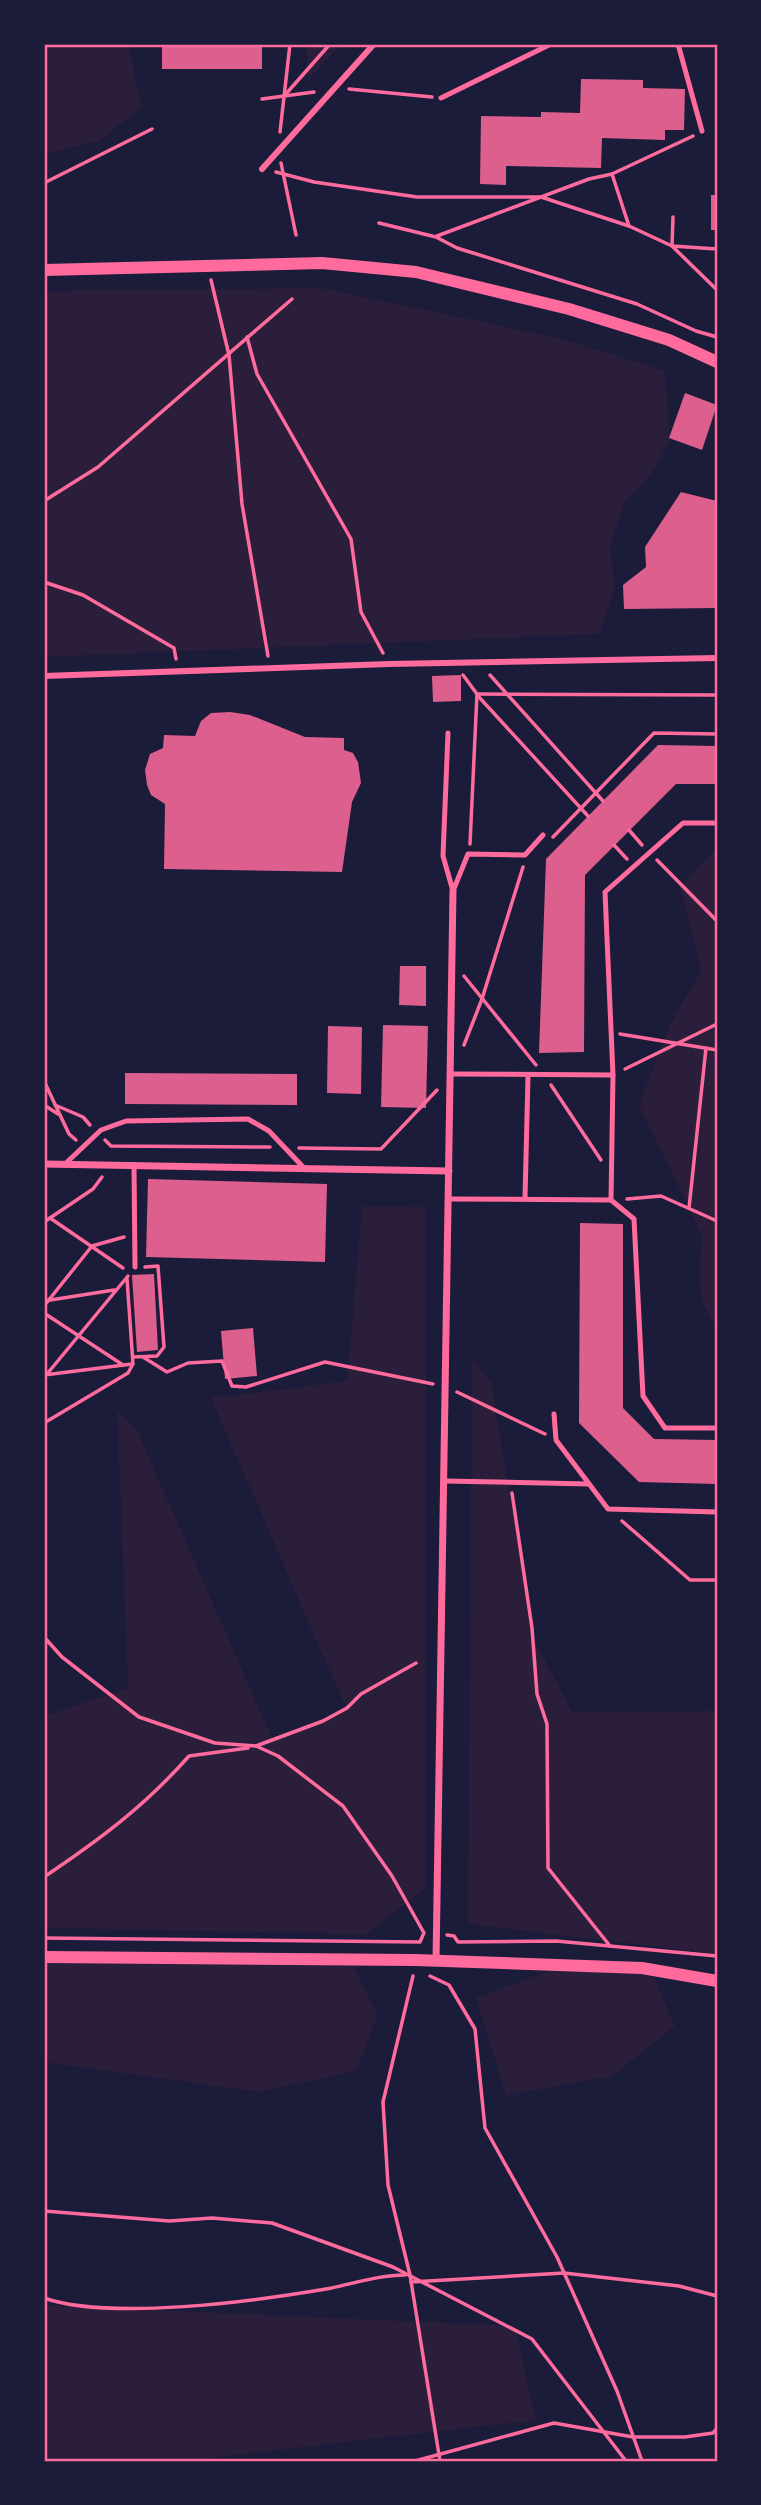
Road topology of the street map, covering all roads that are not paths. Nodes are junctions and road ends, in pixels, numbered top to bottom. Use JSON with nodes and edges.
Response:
{"nodes":[{"id":1,"x":374,"y":44,"type":"edge"},
{"id":2,"x":551,"y":44,"type":"edge"},
{"id":3,"x":678,"y":44,"type":"edge"},
{"id":4,"x":441,"y":98,"type":"road end"},
{"id":5,"x":702,"y":131,"type":"road end"},
{"id":6,"x":262,"y":169,"type":"road end"},
{"id":7,"x":44,"y":270,"type":"edge"},
{"id":8,"x":717,"y":362,"type":"edge"},
{"id":9,"x":717,"y":658,"type":"edge"},
{"id":10,"x":44,"y":676,"type":"edge"},
{"id":11,"x":448,"y":733,"type":"dead end"},
{"id":12,"x":717,"y":823,"type":"edge"},
{"id":13,"x":543,"y":835,"type":"dead end"},
{"id":14,"x":453,"y":891,"type":"junction"},
{"id":15,"x":452,"y":1074,"type":"junction"},
{"id":16,"x":613,"y":1075,"type":"junction"},
{"id":17,"x":528,"y":1076,"type":"junction"},
{"id":18,"x":44,"y":1164,"type":"edge"},
{"id":19,"x":65,"y":1164,"type":"junction"},
{"id":20,"x":134,"y":1166,"type":"junction"},
{"id":21,"x":305,"y":1169,"type":"junction"},
{"id":22,"x":449,"y":1171,"type":"junction"},
{"id":23,"x":525,"y":1198,"type":"junction"},
{"id":24,"x":450,"y":1199,"type":"junction"},
{"id":25,"x":611,"y":1200,"type":"junction"},
{"id":26,"x":135,"y":1267,"type":"road end"},
{"id":27,"x":554,"y":1414,"type":"dead end"},
{"id":28,"x":717,"y":1428,"type":"edge"},
{"id":29,"x":445,"y":1481,"type":"junction"},
{"id":30,"x":589,"y":1484,"type":"junction"},
{"id":31,"x":717,"y":1512,"type":"edge"},
{"id":32,"x":44,"y":1957,"type":"edge"},
{"id":33,"x":436,"y":1961,"type":"junction"},
{"id":34,"x":717,"y":1981,"type":"edge"}],
"edges":[{"from":1,"to":6,"type":"street"},
{"from":2,"to":4,"type":"lane"},
{"from":3,"to":5,"type":"lane"},
{"from":7,"to":8,"type":"street"},
{"from":9,"to":10,"type":"street"},
{"from":11,"to":14,"type":"lane"},
{"from":12,"to":16,"type":"lane"},
{"from":13,"to":14,"type":"lane"},
{"from":14,"to":15,"type":"street"},
{"from":15,"to":17,"type":"lane"},
{"from":15,"to":22,"type":"street"},
{"from":16,"to":17,"type":"lane"},
{"from":16,"to":25,"type":"lane"},
{"from":17,"to":23,"type":"lane"},
{"from":18,"to":19,"type":"street"},
{"from":19,"to":20,"type":"street"},
{"from":19,"to":21,"type":"lane"},
{"from":20,"to":21,"type":"street"},
{"from":20,"to":26,"type":"lane"},
{"from":21,"to":22,"type":"street"},
{"from":22,"to":24,"type":"street"},
{"from":23,"to":24,"type":"lane"},
{"from":23,"to":25,"type":"lane"},
{"from":24,"to":29,"type":"street"},
{"from":25,"to":28,"type":"lane"},
{"from":27,"to":30,"type":"lane"},
{"from":29,"to":30,"type":"lane"},
{"from":29,"to":33,"type":"street"},
{"from":30,"to":31,"type":"lane"},
{"from":32,"to":33,"type":"street"},
{"from":33,"to":34,"type":"street"}]}
